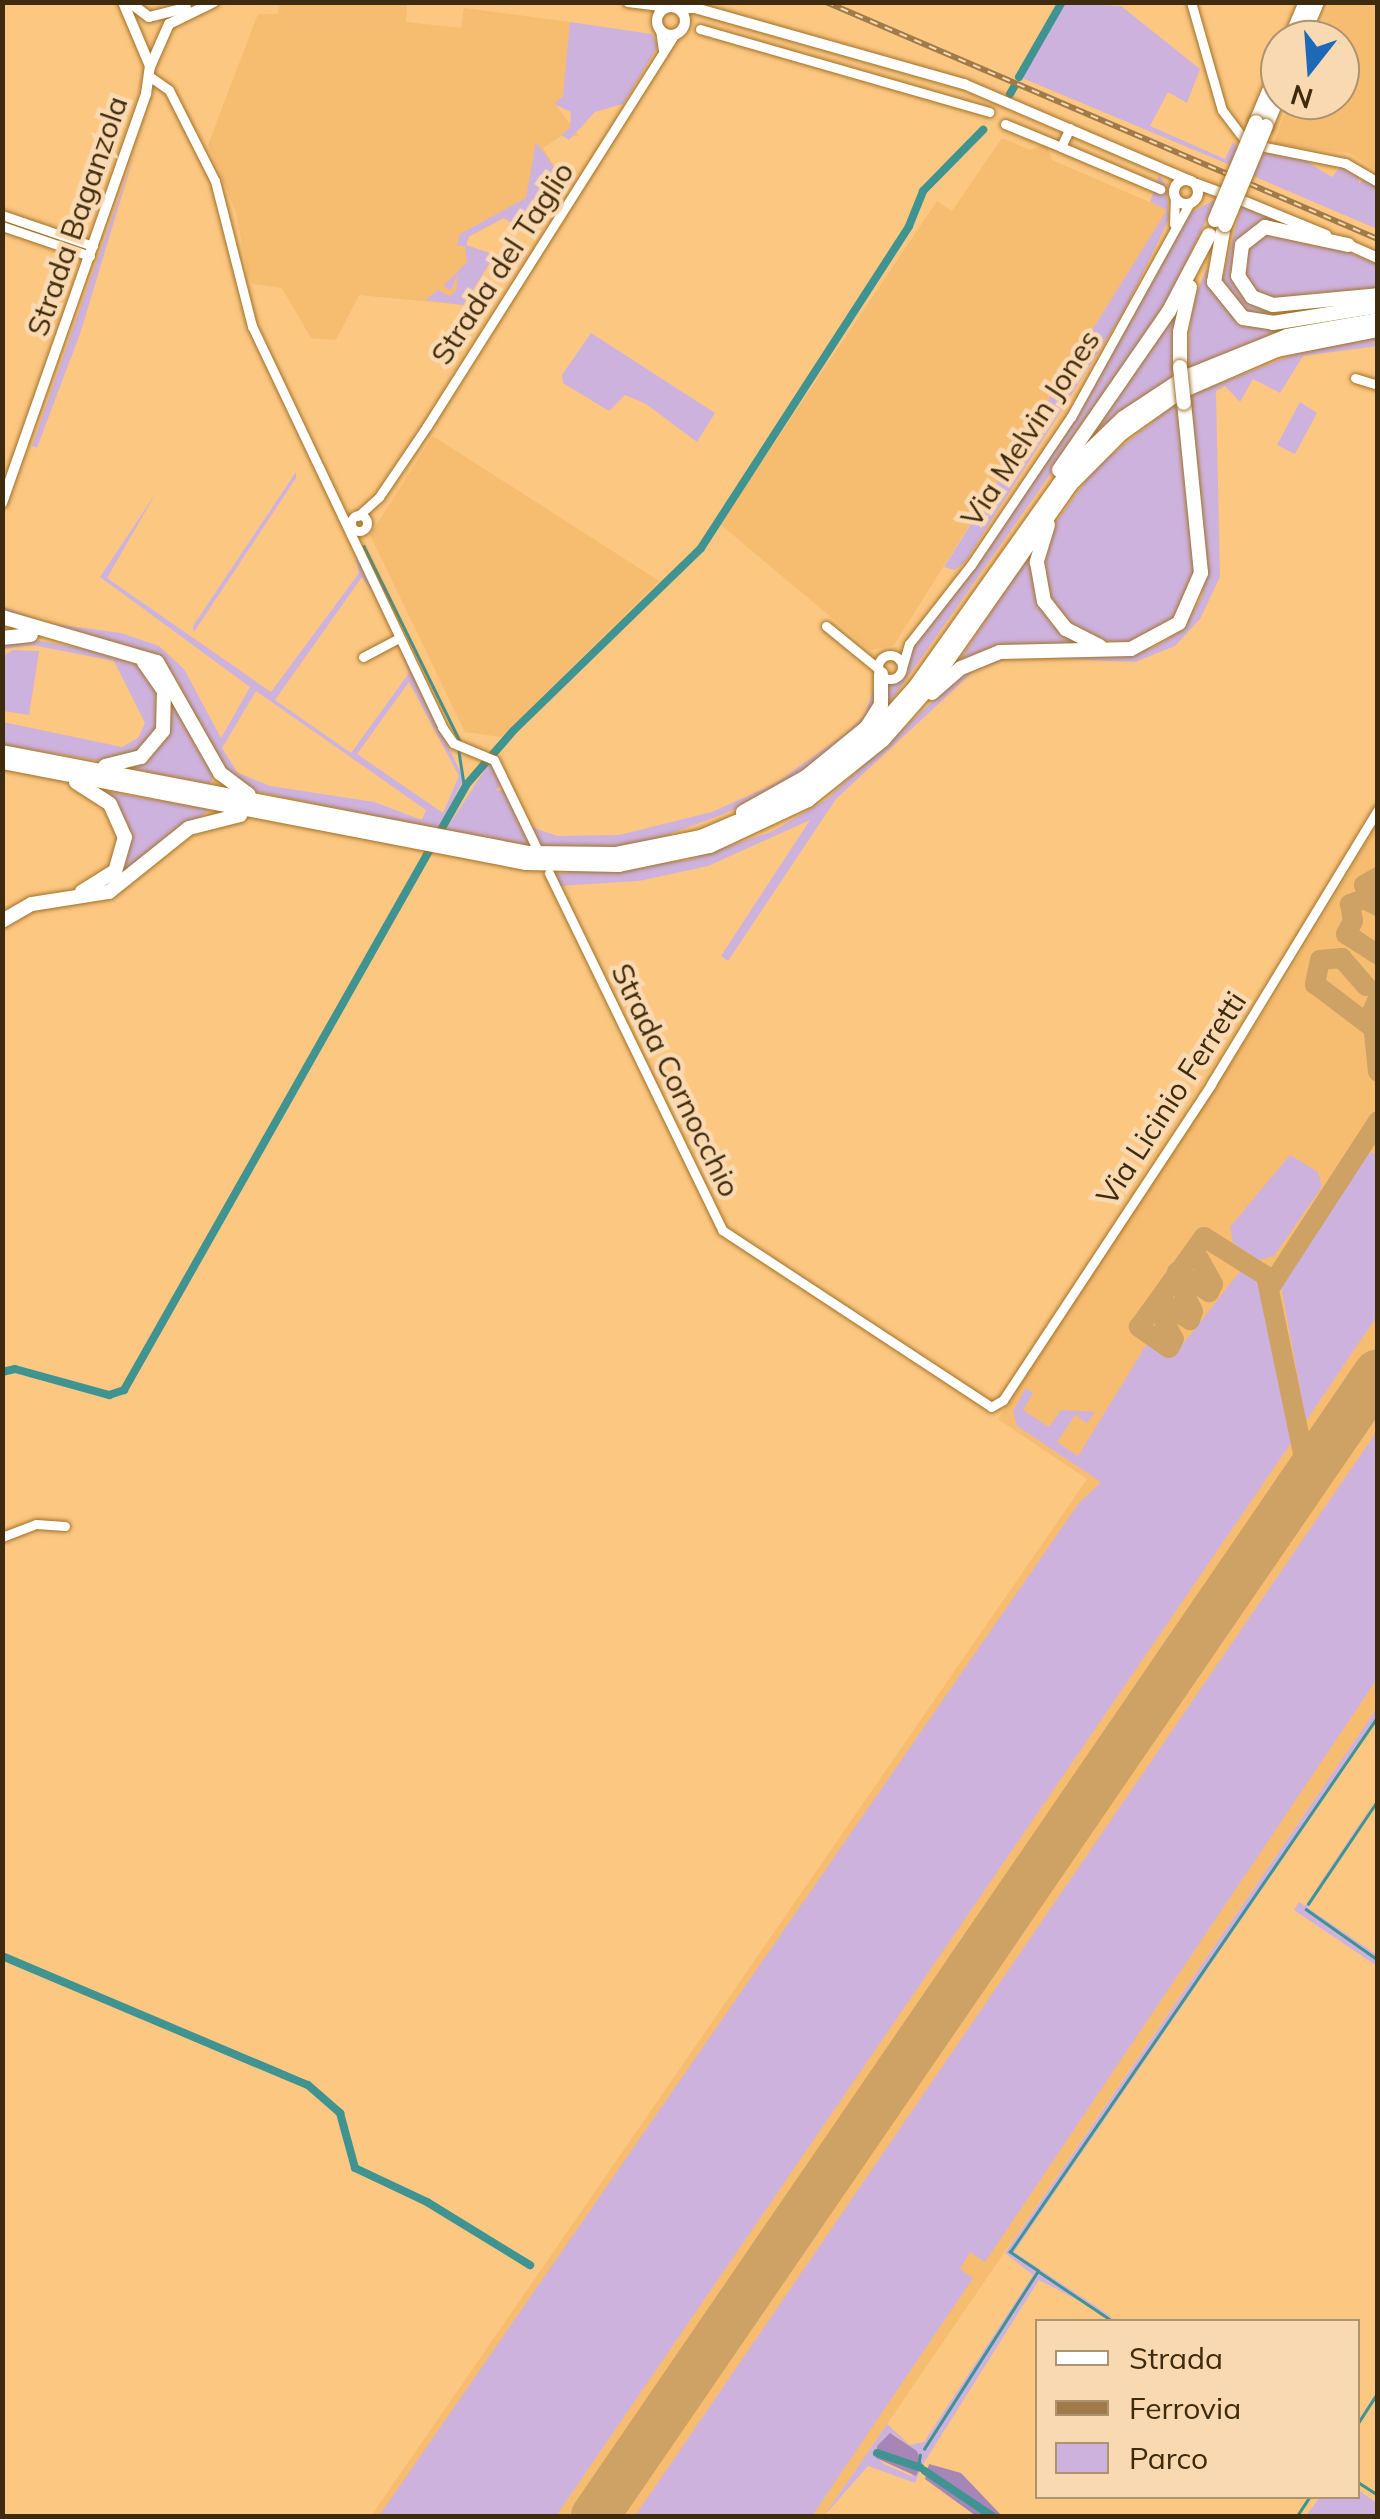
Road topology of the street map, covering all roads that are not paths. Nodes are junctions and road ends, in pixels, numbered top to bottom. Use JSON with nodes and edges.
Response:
{"nodes":[{"id":1,"x":126,"y":2,"type":"edge"},
{"id":2,"x":628,"y":2,"type":"edge"},
{"id":3,"x":1191,"y":2,"type":"edge"},
{"id":4,"x":208,"y":4,"type":"edge"},
{"id":5,"x":636,"y":4,"type":"edge"},
{"id":6,"x":674,"y":7,"type":"junction"},
{"id":7,"x":708,"y":12,"type":"junction"},
{"id":8,"x":733,"y":18,"type":"junction"},
{"id":9,"x":684,"y":23,"type":"junction"},
{"id":10,"x":658,"y":27,"type":"junction"},
{"id":11,"x":700,"y":29,"type":"dead end"},
{"id":12,"x":676,"y":34,"type":"junction"},
{"id":13,"x":729,"y":35,"type":"junction"},
{"id":14,"x":795,"y":36,"type":"junction"},
{"id":15,"x":790,"y":52,"type":"junction"},
{"id":16,"x":664,"y":54,"type":"junction"},
{"id":17,"x":898,"y":65,"type":"junction"},
{"id":18,"x":150,"y":72,"type":"junction"},
{"id":19,"x":894,"y":81,"type":"junction"},
{"id":20,"x":990,"y":112,"type":"dead end"},
{"id":21,"x":1262,"y":120,"type":"edge"},
{"id":22,"x":1263,"y":120,"type":"edge"},
{"id":23,"x":1005,"y":124,"type":"dead end"},
{"id":24,"x":1261,"y":124,"type":"junction"},
{"id":25,"x":1070,"y":128,"type":"junction"},
{"id":26,"x":1242,"y":137,"type":"dead end"},
{"id":27,"x":1061,"y":147,"type":"junction"},
{"id":28,"x":1265,"y":147,"type":"dead end"},
{"id":29,"x":1154,"y":164,"type":"junction"},
{"id":30,"x":1191,"y":181,"type":"junction"},
{"id":31,"x":1378,"y":182,"type":"edge"},
{"id":32,"x":1160,"y":189,"type":"dead end"},
{"id":33,"x":1174,"y":195,"type":"junction"},
{"id":34,"x":1243,"y":201,"type":"dead end"},
{"id":35,"x":1192,"y":202,"type":"junction"},
{"id":36,"x":2,"y":214,"type":"edge"},
{"id":37,"x":2,"y":226,"type":"edge"},
{"id":38,"x":1174,"y":228,"type":"junction"},
{"id":39,"x":1218,"y":228,"type":"junction"},
{"id":40,"x":1348,"y":245,"type":"junction"},
{"id":41,"x":91,"y":251,"type":"junction"},
{"id":42,"x":1378,"y":258,"type":"edge"},
{"id":43,"x":1378,"y":295,"type":"edge"},
{"id":44,"x":1378,"y":306,"type":"edge"},
{"id":45,"x":1378,"y":320,"type":"edge"},
{"id":46,"x":1378,"y":330,"type":"edge"},
{"id":47,"x":1355,"y":378,"type":"dead end"},
{"id":48,"x":1182,"y":385,"type":"junction"},
{"id":49,"x":1378,"y":385,"type":"edge"},
{"id":50,"x":1092,"y":461,"type":"junction"},
{"id":51,"x":2,"y":503,"type":"edge"},
{"id":52,"x":359,"y":523,"type":"junction"},
{"id":53,"x":1000,"y":565,"type":"junction"},
{"id":54,"x":2,"y":617,"type":"edge"},
{"id":55,"x":826,"y":626,"type":"dead end"},
{"id":56,"x":2,"y":638,"type":"edge"},
{"id":57,"x":399,"y":638,"type":"junction"},
{"id":58,"x":910,"y":642,"type":"junction"},
{"id":59,"x":1120,"y":650,"type":"junction"},
{"id":60,"x":856,"y":651,"type":"junction"},
{"id":61,"x":888,"y":656,"type":"junction"},
{"id":62,"x":363,"y":657,"type":"dead end"},
{"id":63,"x":902,"y":668,"type":"junction"},
{"id":64,"x":880,"y":672,"type":"junction"},
{"id":65,"x":23,"y":756,"type":"junction"},
{"id":66,"x":4,"y":759,"type":"edge"},
{"id":67,"x":855,"y":766,"type":"junction"},
{"id":68,"x":1378,"y":808,"type":"edge"},
{"id":69,"x":297,"y":809,"type":"junction"},
{"id":70,"x":340,"y":828,"type":"junction"},
{"id":71,"x":392,"y":833,"type":"junction"},
{"id":72,"x":536,"y":847,"type":"dead end"},
{"id":73,"x":477,"y":850,"type":"junction"},
{"id":74,"x":646,"y":850,"type":"junction"},
{"id":75,"x":548,"y":873,"type":"dead end"},
{"id":76,"x":2,"y":906,"type":"edge"},
{"id":77,"x":2,"y":920,"type":"edge"},
{"id":78,"x":994,"y":1406,"type":"joint"},
{"id":79,"x":65,"y":1526,"type":"dead end"},
{"id":80,"x":6,"y":1534,"type":"edge"}],
"edges":[{"from":1,"to":4,"type":"street"},
{"from":1,"to":18,"type":"street","name":"Strada Baganzola"},
{"from":2,"to":5,"type":"street"},
{"from":3,"to":26,"type":"street"},
{"from":4,"to":18,"type":"street"},
{"from":5,"to":6,"type":"street"},
{"from":5,"to":10,"type":"street"},
{"from":6,"to":7,"type":"street"},
{"from":6,"to":9,"type":"street"},
{"from":6,"to":10,"type":"street"},
{"from":7,"to":8,"type":"street"},
{"from":7,"to":9,"type":"street"},
{"from":8,"to":13,"type":"street"},
{"from":8,"to":14,"type":"street"},
{"from":9,"to":12,"type":"street"},
{"from":10,"to":12,"type":"street"},
{"from":10,"to":16,"type":"street"},
{"from":11,"to":13,"type":"street"},
{"from":12,"to":16,"type":"street","name":"Strada del Taglio"},
{"from":13,"to":15,"type":"street"},
{"from":14,"to":15,"type":"street"},
{"from":14,"to":17,"type":"street"},
{"from":15,"to":19,"type":"street"},
{"from":16,"to":52,"type":"street","name":"Strada del Taglio"},
{"from":17,"to":19,"type":"street"},
{"from":17,"to":25,"type":"street"},
{"from":18,"to":41,"type":"street","name":"Strada Baganzola"},
{"from":18,"to":52,"type":"street"},
{"from":19,"to":20,"type":"street"},
{"from":21,"to":24,"type":"highway"},
{"from":22,"to":24,"type":"highway"},
{"from":23,"to":27,"type":"street"},
{"from":24,"to":39,"type":"highway","bridge":true},
{"from":25,"to":27,"type":"street"},
{"from":25,"to":29,"type":"street"},
{"from":27,"to":32,"type":"street"},
{"from":28,"to":31,"type":"street"},
{"from":29,"to":30,"type":"street"},
{"from":29,"to":33,"type":"street"},
{"from":30,"to":33,"type":"street"},
{"from":30,"to":35,"type":"street"},
{"from":30,"to":35,"type":"street"},
{"from":33,"to":35,"type":"street"},
{"from":33,"to":38,"type":"street","name":"Via Melvin Jones"},
{"from":34,"to":40,"type":"street"},
{"from":35,"to":38,"type":"street","name":"Via Melvin Jones"},
{"from":36,"to":41,"type":"street"},
{"from":37,"to":41,"type":"street"},
{"from":38,"to":58,"type":"street","name":"Via Melvin Jones"},
{"from":39,"to":44,"type":"highway"},
{"from":39,"to":48,"type":"highway"},
{"from":39,"to":53,"type":"highway"},
{"from":40,"to":42,"type":"street"},
{"from":40,"to":43,"type":"highway"},
{"from":41,"to":51,"type":"street","name":"Strada Baganzola"},
{"from":45,"to":48,"type":"highway"},
{"from":46,"to":48,"type":"highway"},
{"from":47,"to":49,"type":"street"},
{"from":48,"to":50,"type":"highway"},
{"from":48,"to":53,"type":"highway"},
{"from":48,"to":59,"type":"highway"},
{"from":50,"to":59,"type":"highway"},
{"from":50,"to":67,"type":"highway"},
{"from":52,"to":57,"type":"street"},
{"from":53,"to":74,"type":"highway"},
{"from":54,"to":69,"type":"highway"},
{"from":55,"to":60,"type":"street"},
{"from":56,"to":65,"type":"highway"},
{"from":57,"to":62,"type":"street"},
{"from":57,"to":72,"type":"street"},
{"from":58,"to":61,"type":"street","name":"Via Melvin Jones"},
{"from":58,"to":63,"type":"street","name":"Via Melvin Jones"},
{"from":59,"to":67,"type":"highway"},
{"from":60,"to":61,"type":"street"},
{"from":60,"to":64,"type":"street"},
{"from":61,"to":63,"type":"street"},
{"from":61,"to":64,"type":"street"},
{"from":63,"to":64,"type":"street"},
{"from":64,"to":74,"type":"highway"},
{"from":65,"to":66,"type":"highway"},
{"from":65,"to":69,"type":"highway"},
{"from":66,"to":70,"type":"highway"},
{"from":66,"to":76,"type":"highway"},
{"from":67,"to":73,"type":"highway"},
{"from":68,"to":78,"type":"street","name":"Via Licinio Ferretti"},
{"from":69,"to":71,"type":"highway"},
{"from":70,"to":71,"type":"highway"},
{"from":70,"to":77,"type":"highway"},
{"from":71,"to":73,"type":"highway"},
{"from":73,"to":74,"type":"highway"},
{"from":75,"to":78,"type":"street","name":"Strada Cornocchio"},
{"from":79,"to":80,"type":"street"}]}
